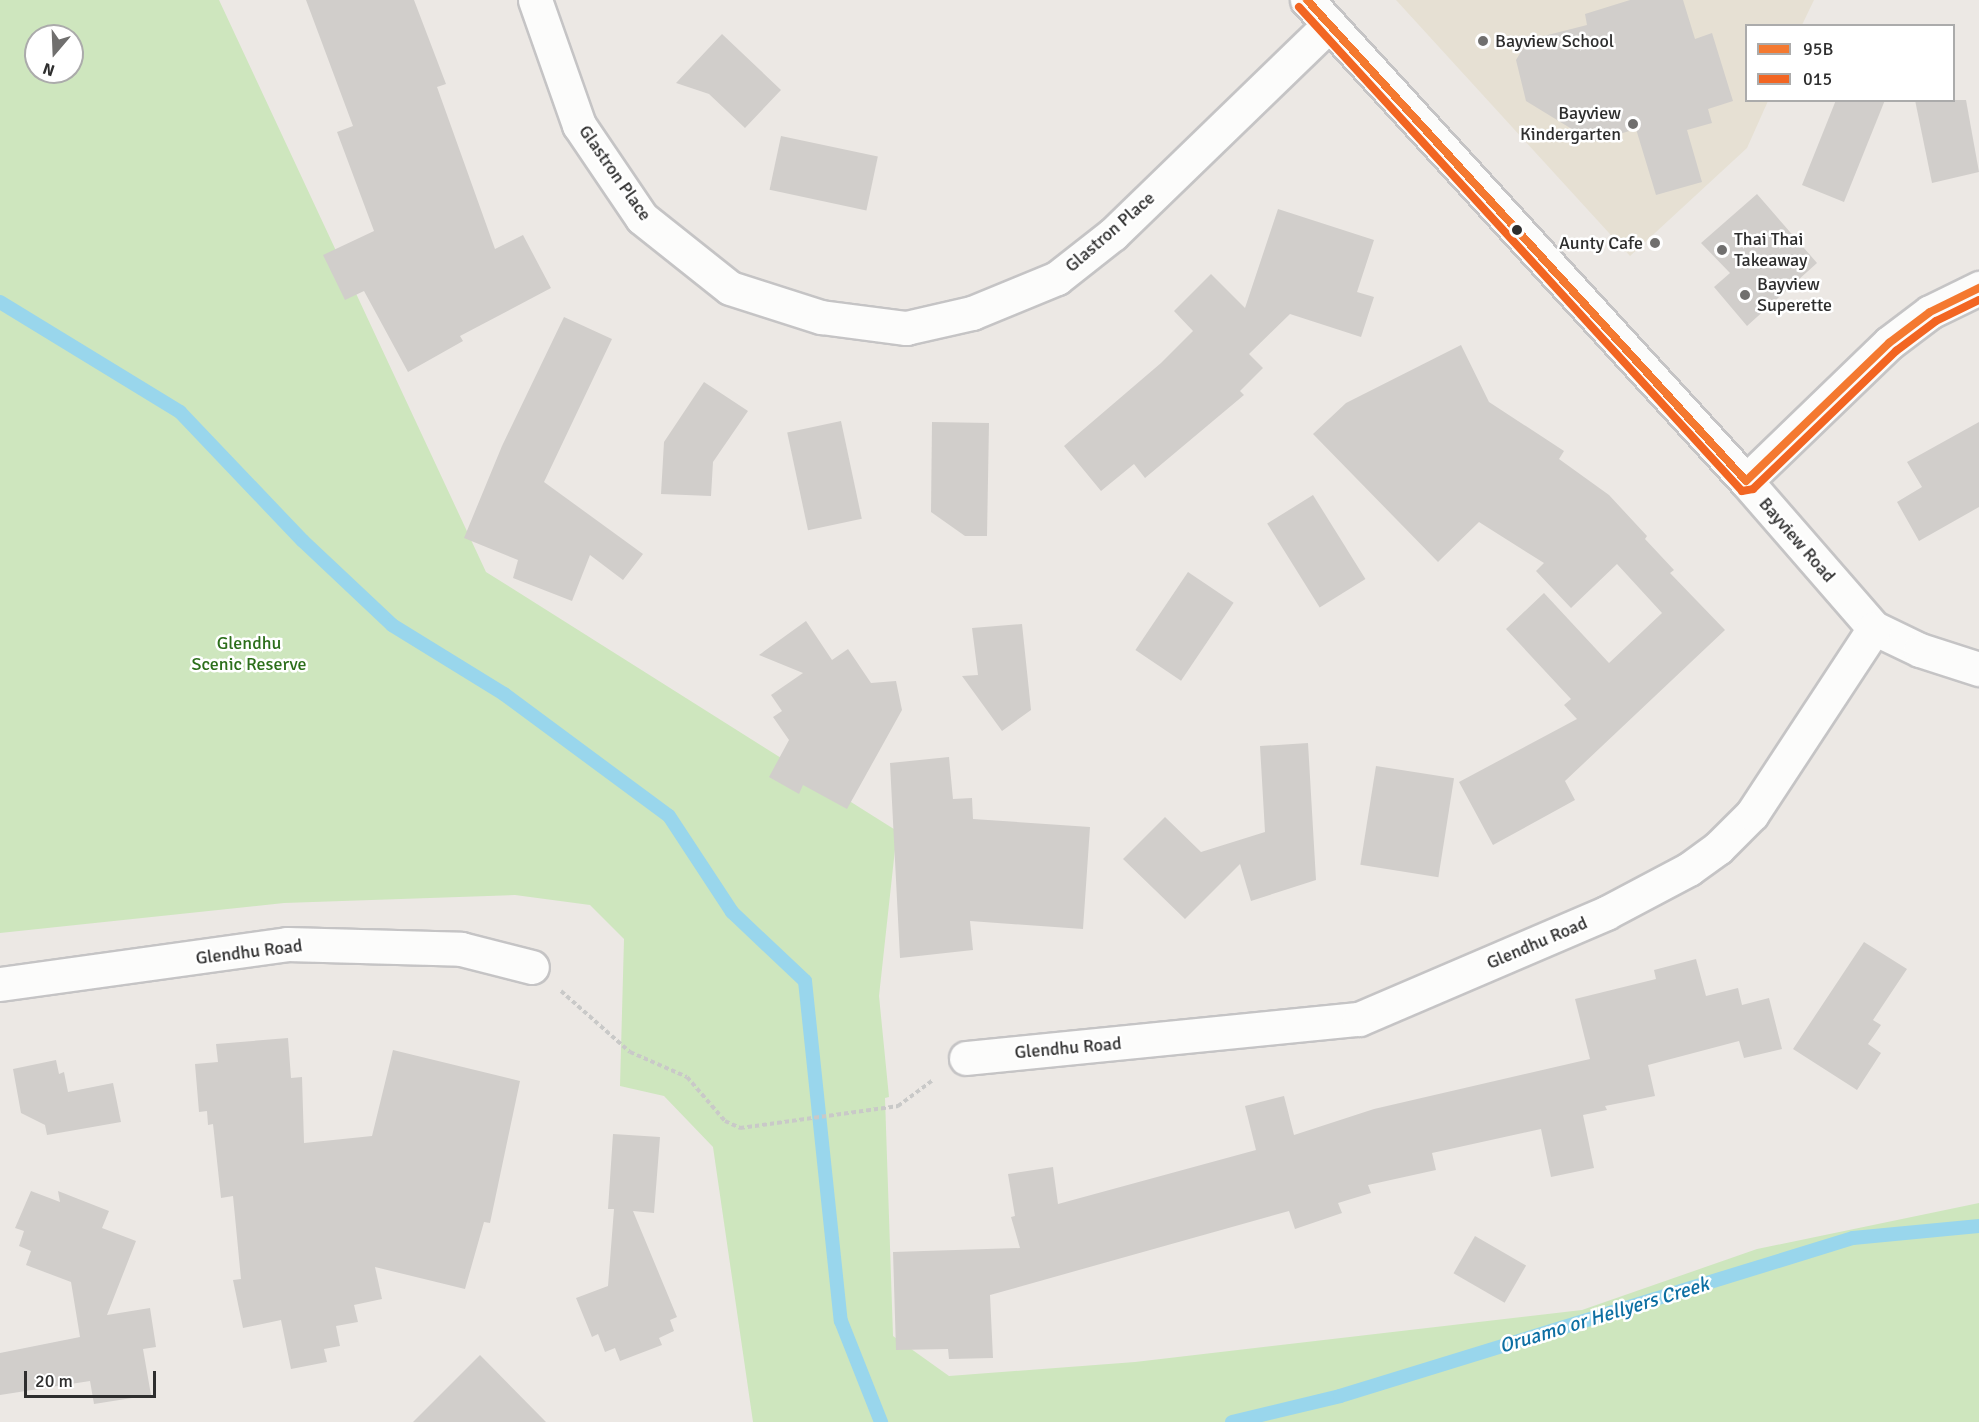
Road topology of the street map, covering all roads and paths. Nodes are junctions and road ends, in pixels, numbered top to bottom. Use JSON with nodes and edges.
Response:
{"nodes":[{"id":1,"x":535,"y":0,"type":"edge"},
{"id":2,"x":1307,"y":0,"type":"edge"},
{"id":3,"x":1329,"y":25,"type":"junction"},
{"id":4,"x":1979,"y":288,"type":"edge"},
{"id":5,"x":1746,"y":481,"type":"junction"},
{"id":6,"x":1874,"y":628,"type":"junction"},
{"id":7,"x":1979,"y":669,"type":"edge"},
{"id":8,"x":532,"y":967,"type":"joint"},
{"id":9,"x":0,"y":984,"type":"edge"},
{"id":10,"x":966,"y":1058,"type":"dead end"},
{"id":11,"x":910,"y":1096,"type":"dead end"}],
"edges":[{"from":1,"to":3,"type":"street","name":"Glastron Place"},
{"from":2,"to":3,"type":"street","name":"Bayview Road"},
{"from":3,"to":5,"type":"street","name":"Bayview Road"},
{"from":4,"to":5,"type":"street"},
{"from":5,"to":6,"type":"street","name":"Bayview Road"},
{"from":6,"to":7,"type":"street"},
{"from":6,"to":10,"type":"street","name":"Glendhu Road"},
{"from":8,"to":9,"type":"street","name":"Glendhu Road"},
{"from":8,"to":11,"type":"path"}]}
